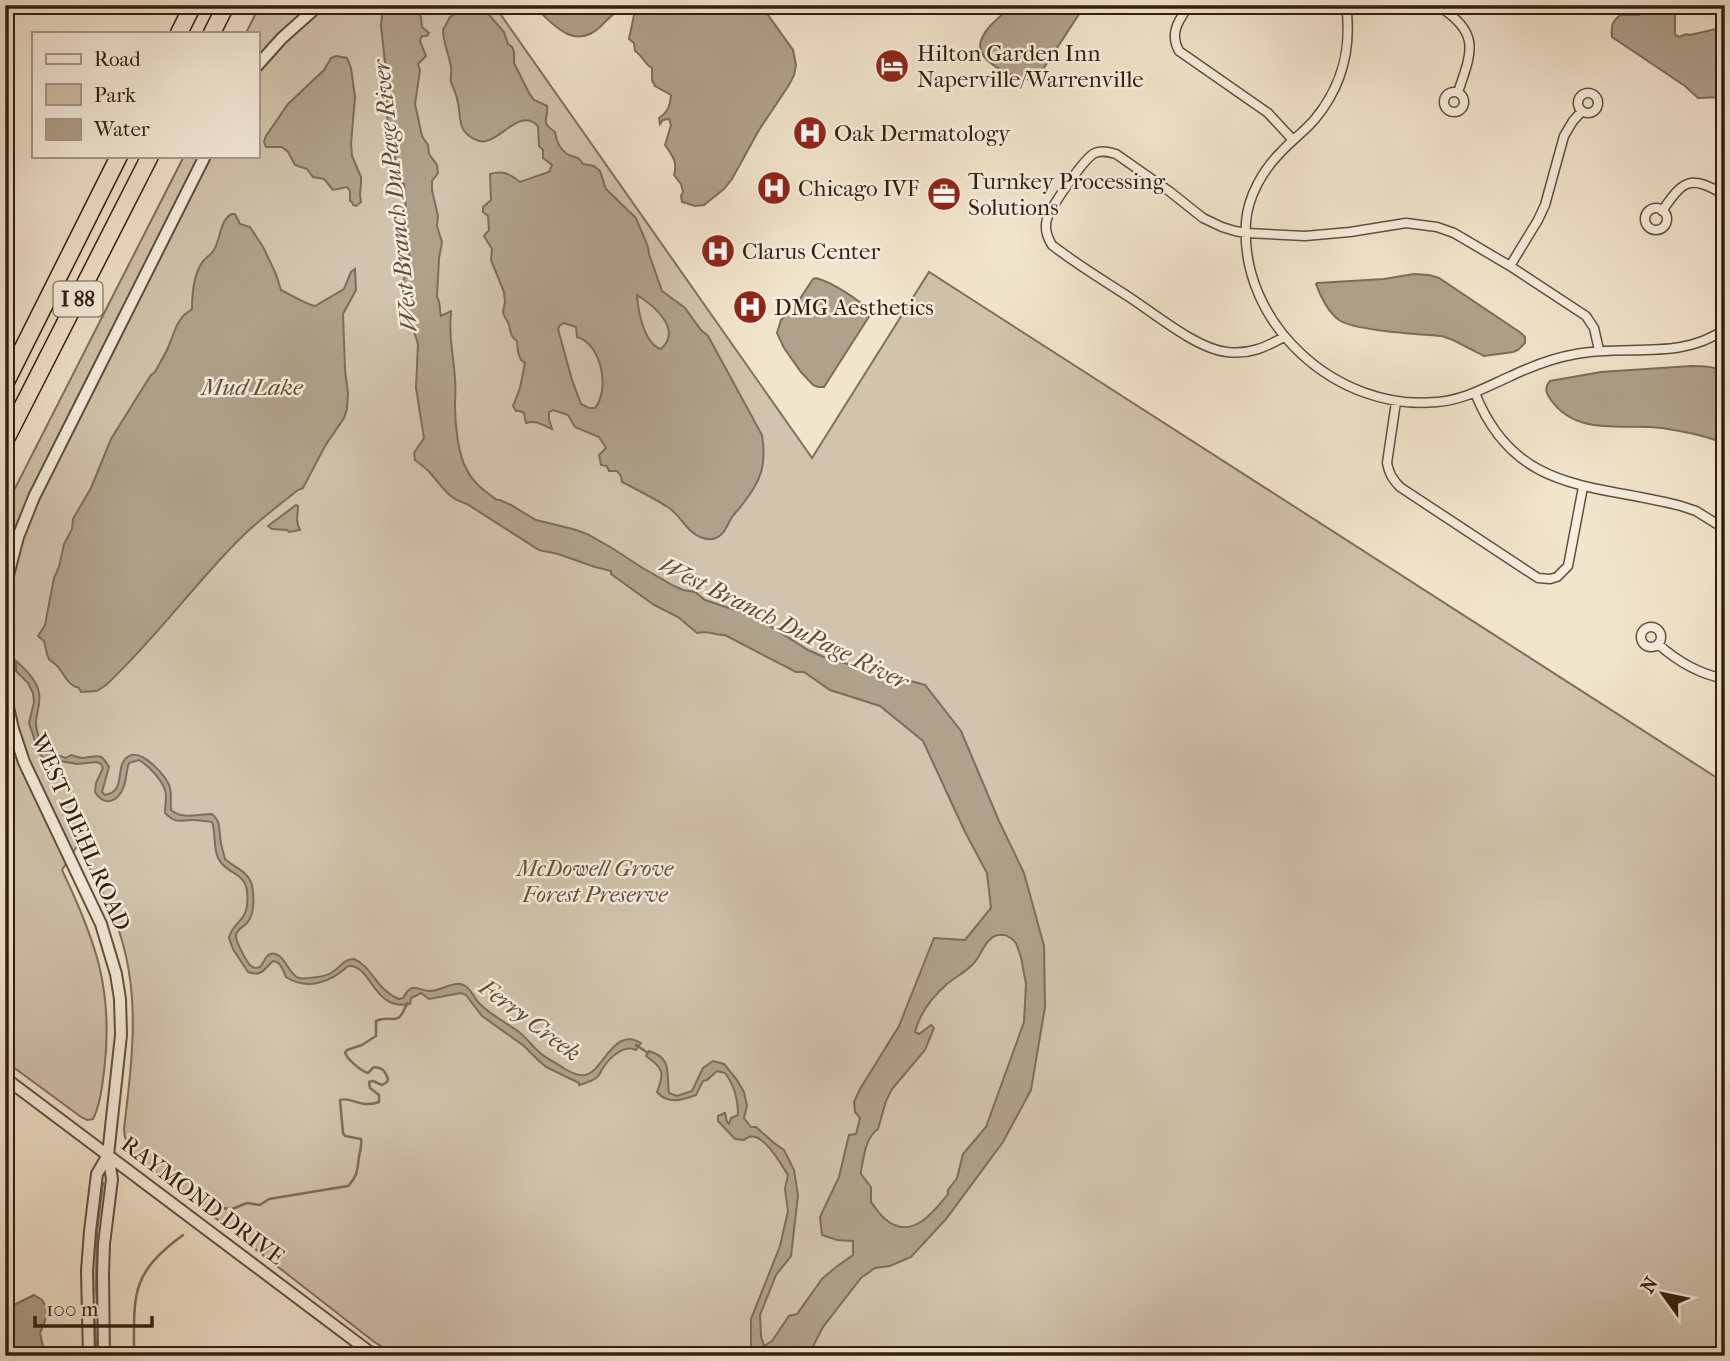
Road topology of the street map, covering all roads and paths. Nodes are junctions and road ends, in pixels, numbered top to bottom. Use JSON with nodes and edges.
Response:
{"nodes":[{"id":1,"x":193,"y":5,"type":"edge"},
{"id":2,"x":226,"y":5,"type":"edge"},
{"id":3,"x":319,"y":5,"type":"edge"},
{"id":4,"x":1189,"y":5,"type":"edge"},
{"id":5,"x":1346,"y":5,"type":"edge"},
{"id":6,"x":1437,"y":5,"type":"edge"},
{"id":7,"x":180,"y":32,"type":"edge"},
{"id":8,"x":212,"y":32,"type":"edge"},
{"id":9,"x":259,"y":64,"type":"edge"},
{"id":10,"x":1458,"y":92,"type":"dead end"},
{"id":11,"x":1582,"y":111,"type":"dead end"},
{"id":12,"x":1293,"y":140,"type":"junction"},
{"id":13,"x":117,"y":158,"type":"edge"},
{"id":14,"x":149,"y":158,"type":"edge"},
{"id":15,"x":204,"y":158,"type":"edge"},
{"id":16,"x":1725,"y":195,"type":"edge"},
{"id":17,"x":1662,"y":211,"type":"dead end"},
{"id":18,"x":1247,"y":233,"type":"junction"},
{"id":19,"x":1510,"y":266,"type":"junction"},
{"id":20,"x":1725,"y":329,"type":"edge"},
{"id":21,"x":1284,"y":337,"type":"junction"},
{"id":22,"x":1599,"y":350,"type":"junction"},
{"id":23,"x":5,"y":384,"type":"edge"},
{"id":24,"x":1475,"y":393,"type":"junction"},
{"id":25,"x":1396,"y":402,"type":"junction"},
{"id":26,"x":5,"y":441,"type":"edge"},
{"id":27,"x":1583,"y":487,"type":"junction"},
{"id":28,"x":1725,"y":529,"type":"edge"},
{"id":29,"x":5,"y":587,"type":"edge"},
{"id":30,"x":1658,"y":644,"type":"dead end"},
{"id":31,"x":1725,"y":678,"type":"edge"},
{"id":32,"x":5,"y":694,"type":"edge"},
{"id":33,"x":5,"y":1078,"type":"edge"},
{"id":34,"x":108,"y":1155,"type":"junction"},
{"id":35,"x":89,"y":1356,"type":"edge"},
{"id":36,"x":104,"y":1356,"type":"edge"},
{"id":37,"x":375,"y":1356,"type":"edge"}],
"edges":[{"from":1,"to":7,"type":"highway"},
{"from":2,"to":8,"type":"highway"},
{"from":3,"to":9,"type":"street"},
{"from":4,"to":12,"type":"street"},
{"from":5,"to":12,"type":"street"},
{"from":6,"to":10,"type":"street"},
{"from":11,"to":19,"type":"street"},
{"from":12,"to":18,"type":"street"},
{"from":13,"to":23,"type":"highway","number":"I 88"},
{"from":14,"to":26,"type":"highway","number":"I 88"},
{"from":15,"to":29,"type":"street"},
{"from":16,"to":17,"type":"street"},
{"from":18,"to":19,"type":"street"},
{"from":18,"to":21,"type":"street"},
{"from":18,"to":21,"type":"street"},
{"from":19,"to":22,"type":"street"},
{"from":20,"to":22,"type":"street"},
{"from":21,"to":25,"type":"street"},
{"from":22,"to":24,"type":"street"},
{"from":24,"to":25,"type":"street"},
{"from":24,"to":27,"type":"street"},
{"from":25,"to":27,"type":"street"},
{"from":27,"to":28,"type":"street"},
{"from":30,"to":31,"type":"street"},
{"from":32,"to":34,"type":"street","name":"WEST DIEHL ROAD"},
{"from":33,"to":34,"type":"street","name":"RAYMOND DRIVE"},
{"from":34,"to":35,"type":"street","name":"WEST DIEHL ROAD"},
{"from":34,"to":36,"type":"street","name":"WEST DIEHL ROAD"},
{"from":34,"to":37,"type":"street","name":"RAYMOND DRIVE"}]}
